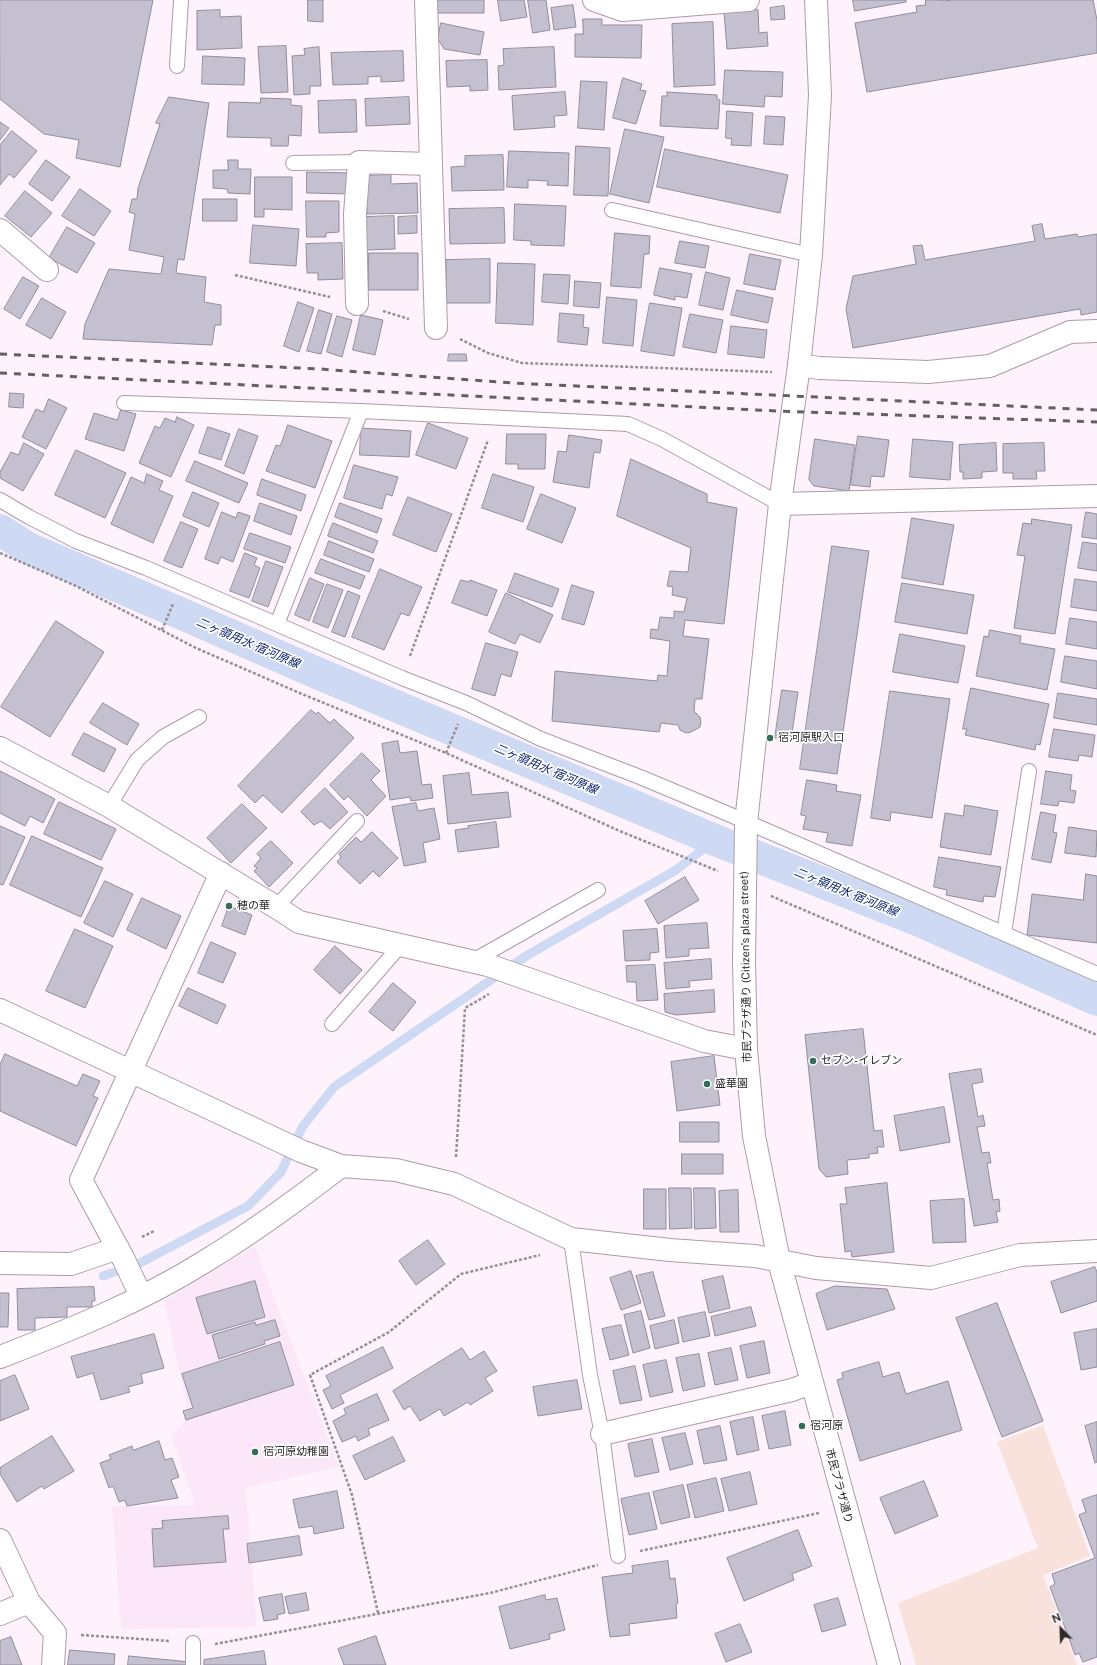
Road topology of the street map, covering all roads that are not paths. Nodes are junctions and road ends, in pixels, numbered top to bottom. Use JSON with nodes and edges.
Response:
{"nodes":[{"id":1,"x":181,"y":0,"type":"edge"},
{"id":2,"x":426,"y":0,"type":"edge"},
{"id":3,"x":594,"y":0,"type":"edge"},
{"id":4,"x":748,"y":0,"type":"edge"},
{"id":5,"x":816,"y":0,"type":"edge"},
{"id":6,"x":177,"y":66,"type":"dead end"},
{"id":7,"x":359,"y":162,"type":"junction"},
{"id":8,"x":293,"y":163,"type":"dead end"},
{"id":9,"x":431,"y":164,"type":"junction"},
{"id":10,"x":612,"y":210,"type":"dead end"},
{"id":11,"x":0,"y":230,"type":"edge"},
{"id":12,"x":811,"y":255,"type":"junction"},
{"id":13,"x":47,"y":270,"type":"dead end"},
{"id":14,"x":357,"y":304,"type":"road end"},
{"id":15,"x":436,"y":328,"type":"road end"},
{"id":16,"x":1097,"y":331,"type":"edge"},
{"id":17,"x":798,"y":365,"type":"junction"},
{"id":18,"x":124,"y":403,"type":"dead end"},
{"id":19,"x":361,"y":411,"type":"junction"},
{"id":20,"x":1097,"y":496,"type":"edge"},
{"id":21,"x":0,"y":500,"type":"edge"},
{"id":22,"x":780,"y":504,"type":"junction"},
{"id":23,"x":277,"y":624,"type":"junction"},
{"id":24,"x":200,"y":717,"type":"dead end"},
{"id":25,"x":0,"y":748,"type":"edge"},
{"id":26,"x":1029,"y":772,"type":"dead end"},
{"id":27,"x":109,"y":806,"type":"junction"},
{"id":28,"x":357,"y":821,"type":"dead end"},
{"id":29,"x":746,"y":828,"type":"junction"},
{"id":30,"x":221,"y":873,"type":"junction"},
{"id":31,"x":598,"y":890,"type":"dead end"},
{"id":32,"x":276,"y":906,"type":"junction"},
{"id":33,"x":1004,"y":933,"type":"junction"},
{"id":34,"x":400,"y":946,"type":"junction"},
{"id":35,"x":479,"y":964,"type":"junction"},
{"id":36,"x":1097,"y":974,"type":"edge"},
{"id":37,"x":0,"y":1010,"type":"edge"},
{"id":38,"x":332,"y":1024,"type":"dead end"},
{"id":39,"x":746,"y":1049,"type":"junction"},
{"id":40,"x":130,"y":1071,"type":"junction"},
{"id":41,"x":341,"y":1166,"type":"junction"},
{"id":42,"x":571,"y":1239,"type":"junction"},
{"id":43,"x":1097,"y":1251,"type":"edge"},
{"id":44,"x":124,"y":1260,"type":"junction"},
{"id":45,"x":779,"y":1261,"type":"junction"},
{"id":46,"x":0,"y":1263,"type":"edge"},
{"id":47,"x":141,"y":1296,"type":"junction"},
{"id":48,"x":0,"y":1357,"type":"edge"},
{"id":49,"x":811,"y":1383,"type":"junction"},
{"id":50,"x":602,"y":1434,"type":"junction"},
{"id":51,"x":0,"y":1540,"type":"edge"},
{"id":52,"x":618,"y":1556,"type":"dead end"},
{"id":53,"x":29,"y":1602,"type":"junction"},
{"id":54,"x":0,"y":1614,"type":"edge"},
{"id":55,"x":193,"y":1643,"type":"road end"},
{"id":56,"x":53,"y":1665,"type":"edge"},
{"id":57,"x":193,"y":1665,"type":"edge"},
{"id":58,"x":889,"y":1665,"type":"edge"}],
"edges":[{"from":1,"to":6,"type":"lane"},
{"from":2,"to":9,"type":"street"},
{"from":3,"to":4,"type":"street"},
{"from":5,"to":12,"type":"street","name":"市民プラザ通り (Citizen's plaza street)"},
{"from":7,"to":8,"type":"lane"},
{"from":7,"to":9,"type":"street"},
{"from":7,"to":14,"type":"street"},
{"from":9,"to":15,"type":"street"},
{"from":10,"to":12,"type":"lane"},
{"from":11,"to":13,"type":"street"},
{"from":12,"to":17,"type":"street","name":"市民プラザ通り (Citizen's plaza street)"},
{"from":16,"to":17,"type":"street"},
{"from":17,"to":22,"type":"street","name":"市民プラザ通り (Citizen's plaza street)"},
{"from":18,"to":19,"type":"lane"},
{"from":19,"to":22,"type":"lane"},
{"from":19,"to":23,"type":"lane"},
{"from":20,"to":22,"type":"street"},
{"from":21,"to":23,"type":"lane"},
{"from":22,"to":29,"type":"street","name":"市民プラザ通り (Citizen's plaza street)"},
{"from":23,"to":29,"type":"lane"},
{"from":24,"to":27,"type":"lane"},
{"from":25,"to":27,"type":"street"},
{"from":26,"to":33,"type":"lane"},
{"from":27,"to":30,"type":"street"},
{"from":28,"to":32,"type":"lane"},
{"from":29,"to":33,"type":"lane"},
{"from":29,"to":39,"type":"street","name":"市民プラザ通り (Citizen's plaza street)"},
{"from":30,"to":32,"type":"street"},
{"from":30,"to":40,"type":"street"},
{"from":31,"to":35,"type":"lane"},
{"from":32,"to":34,"type":"street"},
{"from":33,"to":36,"type":"lane"},
{"from":34,"to":35,"type":"street"},
{"from":34,"to":38,"type":"lane"},
{"from":35,"to":39,"type":"street"},
{"from":37,"to":40,"type":"street"},
{"from":39,"to":45,"type":"street","name":"市民プラザ通り (Citizen's plaza street)"},
{"from":40,"to":41,"type":"street"},
{"from":40,"to":44,"type":"street"},
{"from":41,"to":42,"type":"street"},
{"from":41,"to":47,"type":"street"},
{"from":42,"to":45,"type":"street"},
{"from":42,"to":50,"type":"lane"},
{"from":43,"to":45,"type":"street"},
{"from":44,"to":46,"type":"street"},
{"from":44,"to":47,"type":"street"},
{"from":45,"to":49,"type":"street","name":"市民プラザ通り"},
{"from":47,"to":48,"type":"street"},
{"from":49,"to":50,"type":"street"},
{"from":49,"to":58,"type":"street","name":"市民プラザ通り"},
{"from":50,"to":52,"type":"lane"},
{"from":51,"to":53,"type":"street"},
{"from":53,"to":54,"type":"street"},
{"from":53,"to":56,"type":"street"},
{"from":55,"to":57,"type":"lane"}]}
